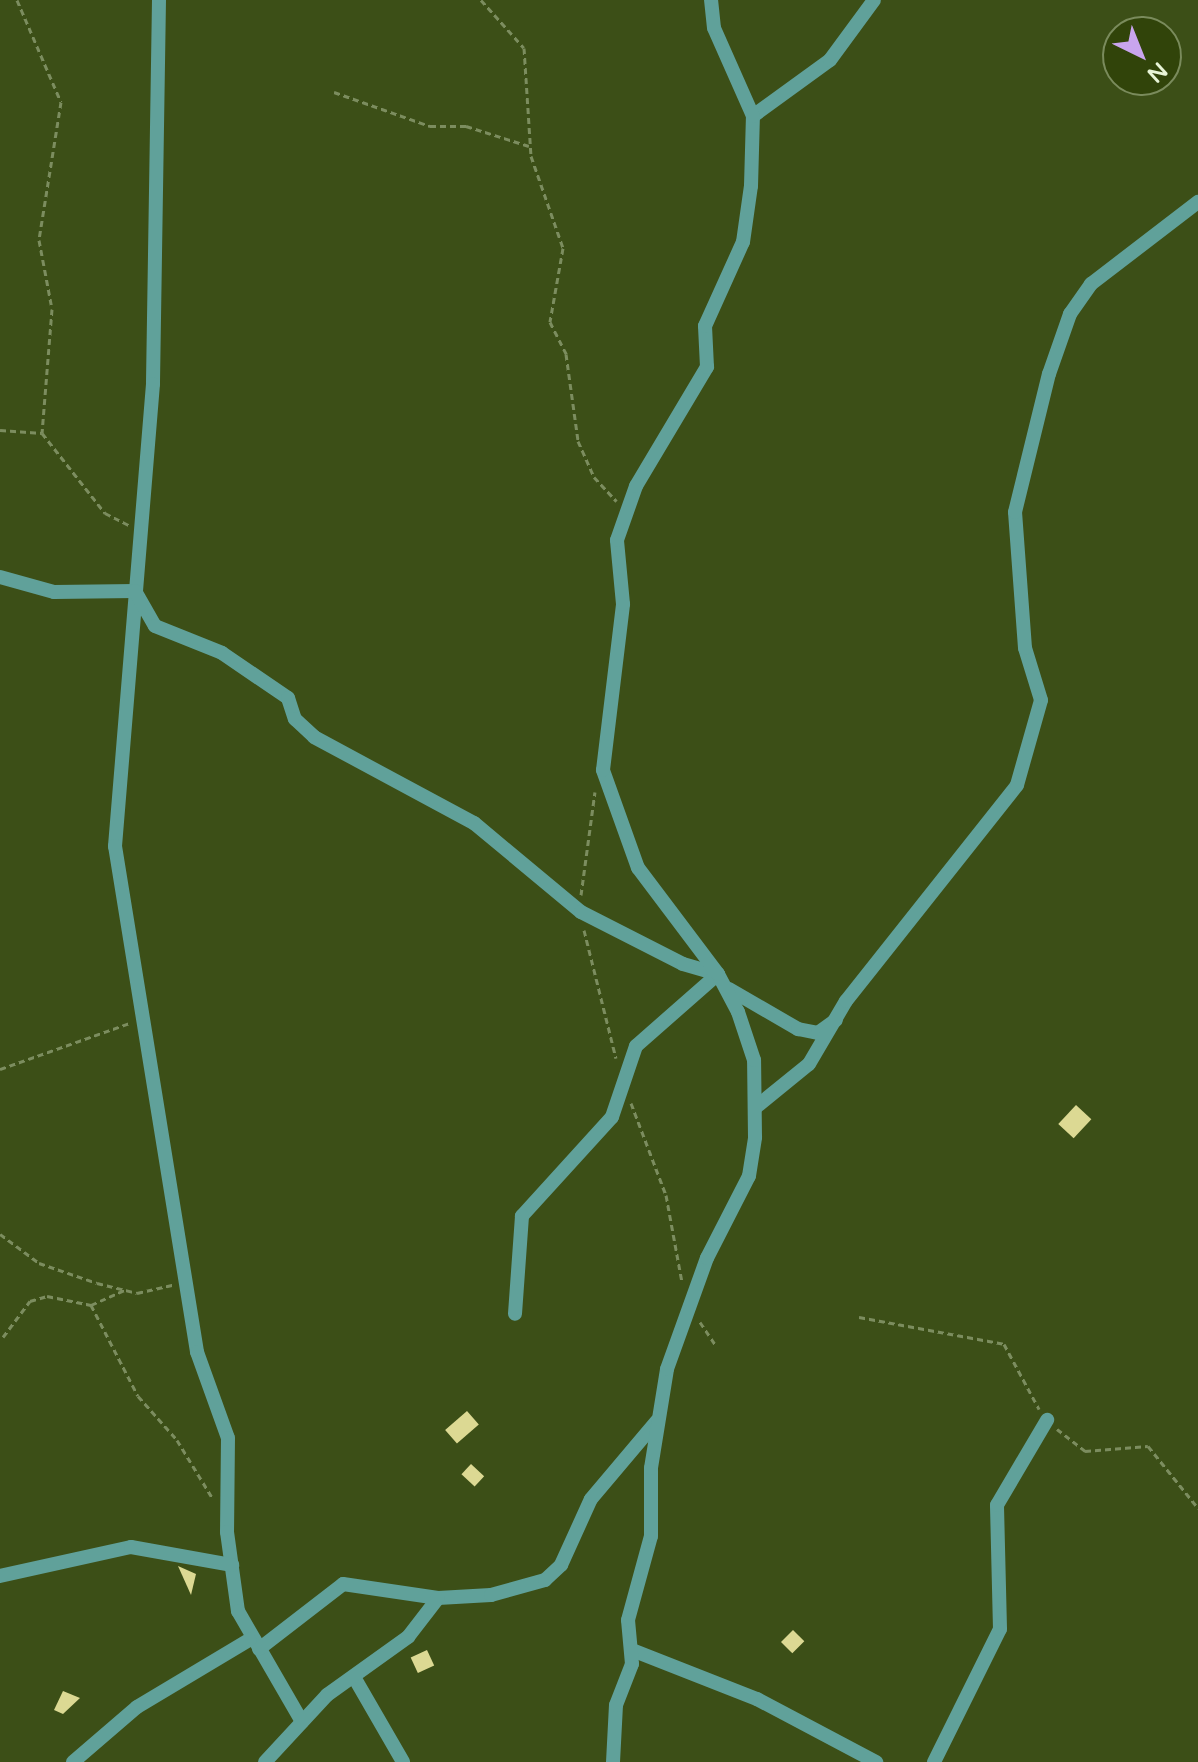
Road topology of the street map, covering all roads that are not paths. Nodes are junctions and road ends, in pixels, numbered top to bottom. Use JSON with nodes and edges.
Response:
{"nodes":[{"id":1,"x":159,"y":0,"type":"edge"},
{"id":2,"x":711,"y":0,"type":"edge"},
{"id":3,"x":874,"y":0,"type":"edge"},
{"id":4,"x":753,"y":116,"type":"junction"},
{"id":5,"x":1198,"y":202,"type":"edge"},
{"id":6,"x":0,"y":577,"type":"edge"},
{"id":7,"x":135,"y":591,"type":"junction"},
{"id":8,"x":718,"y":974,"type":"junction"},
{"id":9,"x":728,"y":988,"type":"junction"},
{"id":10,"x":839,"y":1017,"type":"junction"},
{"id":11,"x":756,"y":1107,"type":"junction"},
{"id":12,"x":515,"y":1314,"type":"dead end"},
{"id":13,"x":660,"y":1413,"type":"junction"},
{"id":14,"x":1047,"y":1420,"type":"road end"},
{"id":15,"x":232,"y":1565,"type":"junction"},
{"id":16,"x":0,"y":1576,"type":"edge"},
{"id":17,"x":438,"y":1598,"type":"junction"},
{"id":18,"x":254,"y":1644,"type":"junction"},
{"id":19,"x":632,"y":1650,"type":"junction"},
{"id":20,"x":354,"y":1677,"type":"junction"},
{"id":21,"x":302,"y":1722,"type":"junction"},
{"id":22,"x":73,"y":1762,"type":"edge"},
{"id":23,"x":265,"y":1762,"type":"edge"},
{"id":24,"x":403,"y":1762,"type":"edge"},
{"id":25,"x":613,"y":1762,"type":"edge"},
{"id":26,"x":876,"y":1762,"type":"edge"},
{"id":27,"x":934,"y":1762,"type":"edge"}],
"edges":[{"from":1,"to":7,"type":"street"},
{"from":2,"to":4,"type":"street"},
{"from":3,"to":4,"type":"street"},
{"from":4,"to":8,"type":"street"},
{"from":5,"to":10,"type":"street"},
{"from":6,"to":7,"type":"street"},
{"from":7,"to":8,"type":"street"},
{"from":7,"to":15,"type":"street"},
{"from":8,"to":9,"type":"street"},
{"from":8,"to":12,"type":"street"},
{"from":9,"to":10,"type":"street"},
{"from":9,"to":11,"type":"street"},
{"from":10,"to":11,"type":"street"},
{"from":11,"to":13,"type":"street"},
{"from":13,"to":17,"type":"street"},
{"from":13,"to":19,"type":"street"},
{"from":14,"to":27,"type":"street"},
{"from":15,"to":16,"type":"street"},
{"from":15,"to":18,"type":"street"},
{"from":17,"to":18,"type":"street"},
{"from":17,"to":20,"type":"street"},
{"from":18,"to":21,"type":"street"},
{"from":18,"to":22,"type":"street"},
{"from":19,"to":25,"type":"street"},
{"from":19,"to":26,"type":"street"},
{"from":20,"to":21,"type":"street"},
{"from":20,"to":24,"type":"street"},
{"from":21,"to":23,"type":"street"}]}
